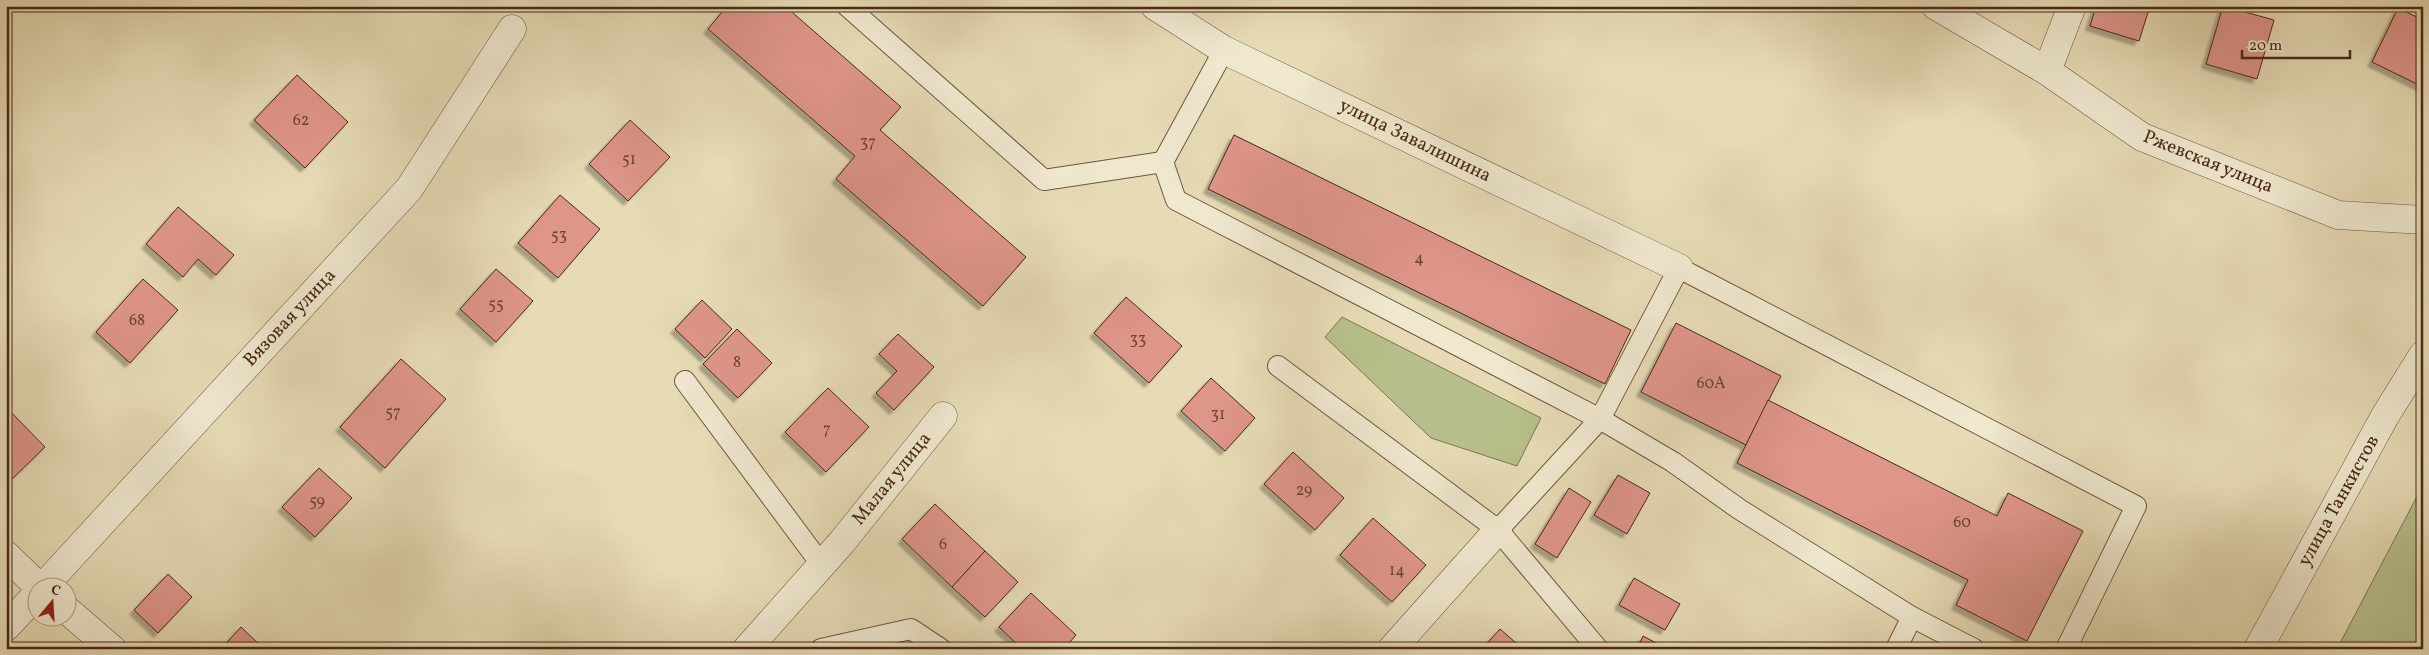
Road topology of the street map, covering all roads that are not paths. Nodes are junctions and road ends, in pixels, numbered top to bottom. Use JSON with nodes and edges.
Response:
{"nodes":[{"id":1,"x":847,"y":6,"type":"edge"},
{"id":2,"x":1154,"y":6,"type":"edge"},
{"id":3,"x":1936,"y":6,"type":"edge"},
{"id":4,"x":2072,"y":6,"type":"edge"},
{"id":5,"x":512,"y":29,"type":"dead end"},
{"id":6,"x":1224,"y":50,"type":"junction"},
{"id":7,"x":2047,"y":71,"type":"junction"},
{"id":8,"x":1163,"y":162,"type":"junction"},
{"id":9,"x":2423,"y":220,"type":"edge"},
{"id":10,"x":1680,"y":268,"type":"junction"},
{"id":11,"x":2423,"y":355,"type":"edge"},
{"id":12,"x":1278,"y":366,"type":"dead end"},
{"id":13,"x":685,"y":381,"type":"dead end"},
{"id":14,"x":943,"y":416,"type":"dead end"},
{"id":15,"x":1600,"y":419,"type":"junction"},
{"id":16,"x":1498,"y":530,"type":"junction"},
{"id":17,"x":6,"y":555,"type":"edge"},
{"id":18,"x":821,"y":564,"type":"junction"},
{"id":19,"x":30,"y":578,"type":"edge"},
{"id":20,"x":50,"y":578,"type":"edge"},
{"id":21,"x":28,"y":604,"type":"edge"},
{"id":22,"x":1912,"y":617,"type":"junction"},
{"id":23,"x":78,"y":620,"type":"edge"},
{"id":24,"x":6,"y":627,"type":"edge"},
{"id":25,"x":112,"y":649,"type":"edge"},
{"id":26,"x":747,"y":649,"type":"edge"},
{"id":27,"x":822,"y":649,"type":"edge"},
{"id":28,"x":941,"y":649,"type":"edge"},
{"id":29,"x":1392,"y":649,"type":"edge"},
{"id":30,"x":1598,"y":649,"type":"edge"},
{"id":31,"x":1896,"y":649,"type":"edge"},
{"id":32,"x":1974,"y":649,"type":"edge"},
{"id":33,"x":2066,"y":649,"type":"edge"},
{"id":34,"x":2258,"y":649,"type":"edge"}],
"edges":[{"from":1,"to":8,"type":"lane"},
{"from":2,"to":6,"type":"street","name":"улица Завалишина"},
{"from":3,"to":7,"type":"street","name":"Ржевская улица"},
{"from":4,"to":7,"type":"street"},
{"from":5,"to":20,"type":"street","name":"Вязовая улица"},
{"from":6,"to":8,"type":"lane"},
{"from":6,"to":10,"type":"street","name":"улица Завалишина"},
{"from":7,"to":9,"type":"street","name":"Ржевская улица"},
{"from":8,"to":15,"type":"lane"},
{"from":10,"to":15,"type":"lane"},
{"from":10,"to":33,"type":"lane"},
{"from":11,"to":34,"type":"street","name":"улица Танкистов"},
{"from":12,"to":16,"type":"lane"},
{"from":13,"to":18,"type":"lane"},
{"from":14,"to":18,"type":"street","name":"Малая улица"},
{"from":15,"to":16,"type":"lane"},
{"from":15,"to":22,"type":"lane"},
{"from":16,"to":29,"type":"street"},
{"from":16,"to":30,"type":"lane"},
{"from":17,"to":19,"type":"street"},
{"from":18,"to":26,"type":"street","name":"Малая улица"},
{"from":21,"to":24,"type":"street"},
{"from":22,"to":31,"type":"lane"},
{"from":22,"to":32,"type":"lane"},
{"from":23,"to":25,"type":"street"},
{"from":27,"to":28,"type":"lane"}]}
